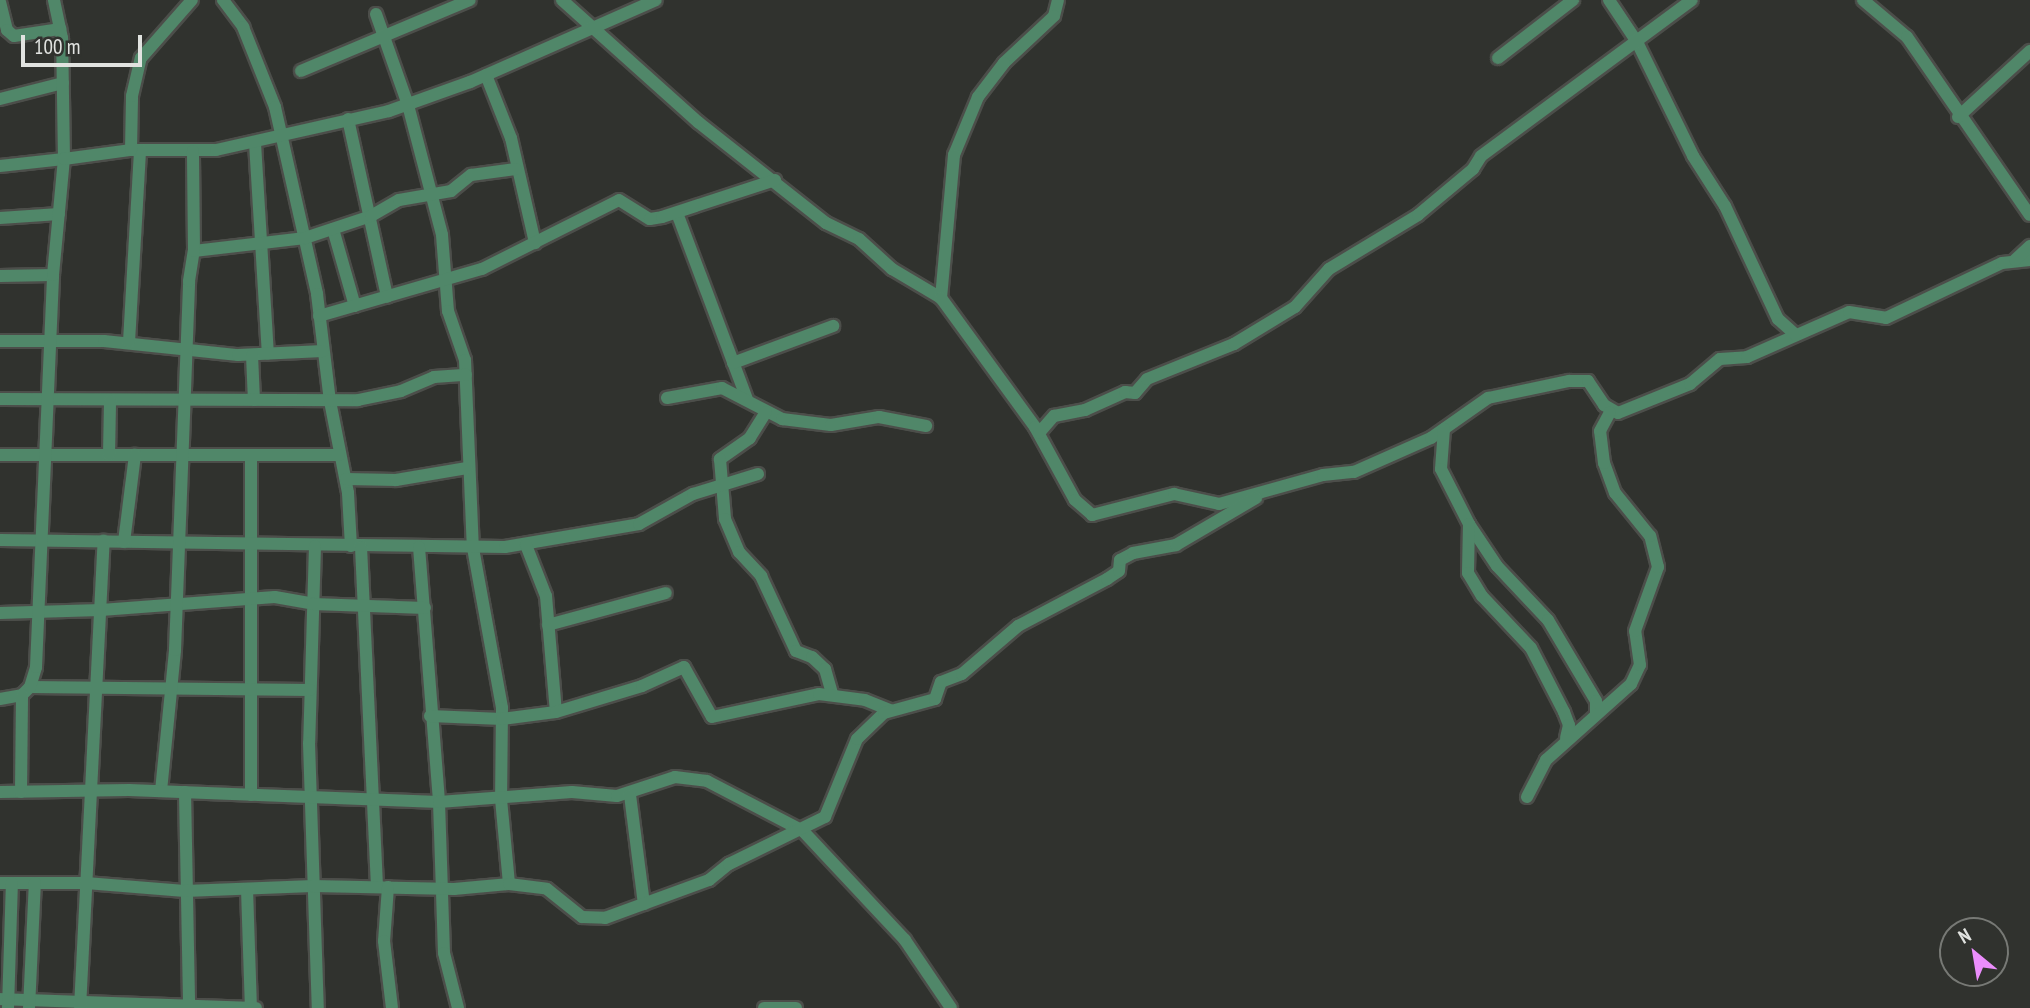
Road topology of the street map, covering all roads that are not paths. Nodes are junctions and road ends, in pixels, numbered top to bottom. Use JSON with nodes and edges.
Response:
{"nodes":[{"id":1,"x":54,"y":0,"type":"edge"},
{"id":2,"x":192,"y":0,"type":"edge"},
{"id":3,"x":223,"y":0,"type":"edge"},
{"id":4,"x":470,"y":0,"type":"edge"},
{"id":5,"x":562,"y":0,"type":"edge"},
{"id":6,"x":656,"y":0,"type":"edge"},
{"id":7,"x":1058,"y":0,"type":"edge"},
{"id":8,"x":1573,"y":0,"type":"edge"},
{"id":9,"x":1609,"y":0,"type":"edge"},
{"id":10,"x":1692,"y":0,"type":"edge"},
{"id":11,"x":1863,"y":0,"type":"edge"},
{"id":12,"x":0,"y":2,"type":"edge"},
{"id":13,"x":376,"y":14,"type":"dead end"},
{"id":14,"x":591,"y":26,"type":"junction"},
{"id":15,"x":60,"y":29,"type":"junction"},
{"id":16,"x":382,"y":36,"type":"junction"},
{"id":17,"x":1637,"y":42,"type":"junction"},
{"id":18,"x":2030,"y":51,"type":"edge"},
{"id":19,"x":1497,"y":58,"type":"dead end"},
{"id":20,"x":301,"y":71,"type":"dead end"},
{"id":21,"x":486,"y":75,"type":"junction"},
{"id":22,"x":63,"y":83,"type":"junction"},
{"id":23,"x":0,"y":99,"type":"edge"},
{"id":24,"x":408,"y":105,"type":"junction"},
{"id":25,"x":1958,"y":117,"type":"junction"},
{"id":26,"x":348,"y":119,"type":"junction"},
{"id":27,"x":280,"y":138,"type":"junction"},
{"id":28,"x":255,"y":143,"type":"junction"},
{"id":29,"x":136,"y":150,"type":"junction"},
{"id":30,"x":193,"y":151,"type":"junction"},
{"id":31,"x":64,"y":159,"type":"junction"},
{"id":32,"x":0,"y":166,"type":"edge"},
{"id":33,"x":516,"y":169,"type":"junction"},
{"id":34,"x":775,"y":180,"type":"junction"},
{"id":35,"x":429,"y":191,"type":"junction"},
{"id":36,"x":677,"y":213,"type":"junction"},
{"id":37,"x":59,"y":214,"type":"junction"},
{"id":38,"x":2030,"y":215,"type":"edge"},
{"id":39,"x":370,"y":216,"type":"junction"},
{"id":40,"x":0,"y":218,"type":"edge"},
{"id":41,"x":333,"y":229,"type":"junction"},
{"id":42,"x":305,"y":238,"type":"junction"},
{"id":43,"x":535,"y":243,"type":"junction"},
{"id":44,"x":262,"y":244,"type":"junction"},
{"id":45,"x":2030,"y":246,"type":"edge"},
{"id":46,"x":194,"y":251,"type":"junction"},
{"id":47,"x":2015,"y":260,"type":"junction"},
{"id":48,"x":2030,"y":260,"type":"edge"},
{"id":49,"x":53,"y":275,"type":"junction"},
{"id":50,"x":0,"y":276,"type":"edge"},
{"id":51,"x":446,"y":279,"type":"junction"},
{"id":52,"x":387,"y":297,"type":"junction"},
{"id":53,"x":941,"y":298,"type":"junction"},
{"id":54,"x":355,"y":306,"type":"junction"},
{"id":55,"x":319,"y":316,"type":"junction"},
{"id":56,"x":833,"y":327,"type":"dead end"},
{"id":57,"x":1796,"y":335,"type":"junction"},
{"id":58,"x":0,"y":341,"type":"edge"},
{"id":59,"x":51,"y":341,"type":"junction"},
{"id":60,"x":129,"y":342,"type":"junction"},
{"id":61,"x":187,"y":347,"type":"junction"},
{"id":62,"x":323,"y":351,"type":"junction"},
{"id":63,"x":268,"y":354,"type":"junction"},
{"id":64,"x":252,"y":355,"type":"junction"},
{"id":65,"x":733,"y":363,"type":"junction"},
{"id":66,"x":466,"y":375,"type":"junction"},
{"id":67,"x":667,"y":398,"type":"dead end"},
{"id":68,"x":0,"y":399,"type":"edge"},
{"id":69,"x":747,"y":399,"type":"junction"},
{"id":70,"x":49,"y":400,"type":"junction"},
{"id":71,"x":254,"y":400,"type":"junction"},
{"id":72,"x":110,"y":401,"type":"junction"},
{"id":73,"x":330,"y":401,"type":"junction"},
{"id":74,"x":185,"y":402,"type":"junction"},
{"id":75,"x":766,"y":412,"type":"junction"},
{"id":76,"x":1611,"y":412,"type":"junction"},
{"id":77,"x":926,"y":426,"type":"dead end"},
{"id":78,"x":1444,"y":429,"type":"junction"},
{"id":79,"x":1039,"y":433,"type":"junction"},
{"id":80,"x":183,"y":454,"type":"junction"},
{"id":81,"x":135,"y":455,"type":"junction"},
{"id":82,"x":339,"y":455,"type":"junction"},
{"id":83,"x":0,"y":456,"type":"edge"},
{"id":84,"x":109,"y":456,"type":"junction"},
{"id":85,"x":251,"y":456,"type":"junction"},
{"id":86,"x":47,"y":457,"type":"junction"},
{"id":87,"x":467,"y":468,"type":"junction"},
{"id":88,"x":758,"y":474,"type":"dead end"},
{"id":89,"x":346,"y":479,"type":"junction"},
{"id":90,"x":724,"y":484,"type":"junction"},
{"id":91,"x":1260,"y":496,"type":"junction"},
{"id":92,"x":1469,"y":524,"type":"junction"},
{"id":93,"x":0,"y":540,"type":"edge"},
{"id":94,"x":43,"y":541,"type":"junction"},
{"id":95,"x":104,"y":541,"type":"junction"},
{"id":96,"x":124,"y":542,"type":"junction"},
{"id":97,"x":178,"y":544,"type":"junction"},
{"id":98,"x":251,"y":544,"type":"junction"},
{"id":99,"x":526,"y":545,"type":"junction"},
{"id":100,"x":315,"y":546,"type":"junction"},
{"id":101,"x":356,"y":547,"type":"junction"},
{"id":102,"x":419,"y":547,"type":"junction"},
{"id":103,"x":473,"y":548,"type":"junction"},
{"id":104,"x":666,"y":593,"type":"dead end"},
{"id":105,"x":251,"y":600,"type":"junction"},
{"id":106,"x":175,"y":604,"type":"junction"},
{"id":107,"x":313,"y":604,"type":"junction"},
{"id":108,"x":364,"y":607,"type":"junction"},
{"id":109,"x":425,"y":608,"type":"junction"},
{"id":110,"x":101,"y":610,"type":"junction"},
{"id":111,"x":0,"y":613,"type":"edge"},
{"id":112,"x":41,"y":613,"type":"junction"},
{"id":113,"x":548,"y":625,"type":"junction"},
{"id":114,"x":168,"y":689,"type":"junction"},
{"id":115,"x":99,"y":690,"type":"junction"},
{"id":116,"x":249,"y":690,"type":"junction"},
{"id":117,"x":310,"y":690,"type":"junction"},
{"id":118,"x":26,"y":691,"type":"junction"},
{"id":119,"x":832,"y":694,"type":"junction"},
{"id":120,"x":0,"y":699,"type":"edge"},
{"id":121,"x":890,"y":710,"type":"junction"},
{"id":122,"x":556,"y":712,"type":"junction"},
{"id":123,"x":1596,"y":713,"type":"junction"},
{"id":124,"x":430,"y":716,"type":"junction"},
{"id":125,"x":502,"y":719,"type":"junction"},
{"id":126,"x":1566,"y":738,"type":"junction"},
{"id":127,"x":90,"y":791,"type":"junction"},
{"id":128,"x":161,"y":791,"type":"junction"},
{"id":129,"x":21,"y":792,"type":"junction"},
{"id":130,"x":185,"y":792,"type":"junction"},
{"id":131,"x":0,"y":793,"type":"edge"},
{"id":132,"x":251,"y":795,"type":"junction"},
{"id":133,"x":630,"y":795,"type":"junction"},
{"id":134,"x":311,"y":796,"type":"junction"},
{"id":135,"x":374,"y":797,"type":"junction"},
{"id":136,"x":1527,"y":797,"type":"dead end"},
{"id":137,"x":501,"y":799,"type":"junction"},
{"id":138,"x":439,"y":802,"type":"junction"},
{"id":139,"x":803,"y":831,"type":"junction"},
{"id":140,"x":6,"y":883,"type":"edge"},
{"id":141,"x":35,"y":883,"type":"junction"},
{"id":142,"x":86,"y":883,"type":"junction"},
{"id":143,"x":509,"y":884,"type":"junction"},
{"id":144,"x":313,"y":886,"type":"junction"},
{"id":145,"x":382,"y":887,"type":"junction"},
{"id":146,"x":247,"y":889,"type":"junction"},
{"id":147,"x":442,"y":889,"type":"junction"},
{"id":148,"x":185,"y":891,"type":"junction"},
{"id":149,"x":644,"y":904,"type":"junction"},
{"id":150,"x":6,"y":1002,"type":"edge"},
{"id":151,"x":29,"y":1004,"type":"edge"},
{"id":152,"x":80,"y":1004,"type":"edge"},
{"id":153,"x":189,"y":1006,"type":"edge"},
{"id":154,"x":252,"y":1008,"type":"edge"},
{"id":155,"x":318,"y":1008,"type":"edge"},
{"id":156,"x":392,"y":1008,"type":"edge"},
{"id":157,"x":458,"y":1008,"type":"edge"},
{"id":158,"x":764,"y":1008,"type":"edge"},
{"id":159,"x":796,"y":1008,"type":"edge"},
{"id":160,"x":951,"y":1008,"type":"edge"}],
"edges":[{"from":1,"to":15,"type":"street"},
{"from":2,"to":29,"type":"street"},
{"from":3,"to":27,"type":"street"},
{"from":4,"to":16,"type":"street"},
{"from":5,"to":14,"type":"street"},
{"from":6,"to":14,"type":"street"},
{"from":7,"to":53,"type":"street"},
{"from":8,"to":19,"type":"street"},
{"from":9,"to":17,"type":"street"},
{"from":10,"to":17,"type":"street"},
{"from":11,"to":25,"type":"street"},
{"from":12,"to":15,"type":"street"},
{"from":13,"to":16,"type":"street"},
{"from":14,"to":21,"type":"street"},
{"from":14,"to":34,"type":"street"},
{"from":15,"to":22,"type":"street"},
{"from":16,"to":20,"type":"street"},
{"from":16,"to":24,"type":"street"},
{"from":17,"to":57,"type":"street"},
{"from":17,"to":79,"type":"street"},
{"from":18,"to":25,"type":"street"},
{"from":21,"to":24,"type":"street"},
{"from":21,"to":33,"type":"street"},
{"from":22,"to":23,"type":"street"},
{"from":22,"to":31,"type":"street"},
{"from":24,"to":26,"type":"street"},
{"from":24,"to":35,"type":"street"},
{"from":25,"to":38,"type":"street"},
{"from":26,"to":27,"type":"street"},
{"from":26,"to":39,"type":"street"},
{"from":27,"to":28,"type":"street"},
{"from":27,"to":42,"type":"street"},
{"from":28,"to":30,"type":"street"},
{"from":28,"to":44,"type":"street"},
{"from":29,"to":30,"type":"street"},
{"from":29,"to":31,"type":"street"},
{"from":29,"to":60,"type":"street"},
{"from":30,"to":46,"type":"street"},
{"from":31,"to":32,"type":"street"},
{"from":31,"to":37,"type":"street"},
{"from":33,"to":35,"type":"street"},
{"from":33,"to":43,"type":"street"},
{"from":34,"to":36,"type":"street"},
{"from":34,"to":53,"type":"street"},
{"from":35,"to":39,"type":"street"},
{"from":35,"to":51,"type":"street"},
{"from":36,"to":43,"type":"street"},
{"from":36,"to":65,"type":"street"},
{"from":37,"to":40,"type":"street"},
{"from":37,"to":49,"type":"street"},
{"from":39,"to":41,"type":"street"},
{"from":39,"to":52,"type":"street"},
{"from":41,"to":42,"type":"street"},
{"from":41,"to":54,"type":"street"},
{"from":42,"to":44,"type":"street"},
{"from":42,"to":55,"type":"street"},
{"from":43,"to":51,"type":"street"},
{"from":44,"to":46,"type":"street"},
{"from":44,"to":63,"type":"street"},
{"from":45,"to":47,"type":"street"},
{"from":46,"to":61,"type":"street"},
{"from":47,"to":48,"type":"street"},
{"from":47,"to":57,"type":"street"},
{"from":49,"to":50,"type":"street"},
{"from":49,"to":59,"type":"street"},
{"from":51,"to":52,"type":"street"},
{"from":51,"to":66,"type":"street"},
{"from":52,"to":54,"type":"street"},
{"from":53,"to":79,"type":"street"},
{"from":54,"to":55,"type":"street"},
{"from":55,"to":62,"type":"street"},
{"from":56,"to":65,"type":"street"},
{"from":57,"to":76,"type":"street"},
{"from":58,"to":59,"type":"street"},
{"from":59,"to":60,"type":"street"},
{"from":59,"to":70,"type":"street"},
{"from":60,"to":61,"type":"street"},
{"from":61,"to":64,"type":"street"},
{"from":61,"to":74,"type":"street"},
{"from":62,"to":63,"type":"street"},
{"from":62,"to":73,"type":"street"},
{"from":63,"to":64,"type":"street"},
{"from":64,"to":71,"type":"street"},
{"from":65,"to":69,"type":"street"},
{"from":66,"to":73,"type":"street"},
{"from":66,"to":87,"type":"street"},
{"from":67,"to":69,"type":"street"},
{"from":68,"to":70,"type":"street"},
{"from":69,"to":75,"type":"street"},
{"from":70,"to":72,"type":"street"},
{"from":70,"to":86,"type":"street"},
{"from":71,"to":73,"type":"street"},
{"from":71,"to":74,"type":"street"},
{"from":72,"to":74,"type":"street"},
{"from":72,"to":84,"type":"street"},
{"from":73,"to":82,"type":"street"},
{"from":74,"to":80,"type":"street"},
{"from":75,"to":77,"type":"street"},
{"from":75,"to":90,"type":"street"},
{"from":76,"to":78,"type":"street"},
{"from":76,"to":123,"type":"street"},
{"from":78,"to":91,"type":"street"},
{"from":78,"to":92,"type":"street"},
{"from":79,"to":91,"type":"street"},
{"from":80,"to":81,"type":"street"},
{"from":80,"to":85,"type":"street"},
{"from":80,"to":97,"type":"street"},
{"from":81,"to":84,"type":"street"},
{"from":81,"to":96,"type":"street"},
{"from":82,"to":85,"type":"street"},
{"from":82,"to":89,"type":"street"},
{"from":83,"to":86,"type":"street"},
{"from":84,"to":86,"type":"street"},
{"from":85,"to":98,"type":"street"},
{"from":86,"to":94,"type":"street"},
{"from":87,"to":89,"type":"street"},
{"from":87,"to":103,"type":"street"},
{"from":88,"to":90,"type":"street"},
{"from":89,"to":101,"type":"street"},
{"from":90,"to":99,"type":"street"},
{"from":90,"to":119,"type":"street"},
{"from":91,"to":121,"type":"street"},
{"from":92,"to":123,"type":"street"},
{"from":92,"to":126,"type":"street"},
{"from":93,"to":94,"type":"street"},
{"from":94,"to":95,"type":"street"},
{"from":94,"to":112,"type":"street"},
{"from":95,"to":96,"type":"street"},
{"from":95,"to":110,"type":"street"},
{"from":96,"to":97,"type":"street"},
{"from":97,"to":98,"type":"street"},
{"from":97,"to":106,"type":"street"},
{"from":98,"to":100,"type":"street"},
{"from":98,"to":105,"type":"street"},
{"from":99,"to":103,"type":"street"},
{"from":99,"to":113,"type":"street"},
{"from":100,"to":101,"type":"street"},
{"from":100,"to":107,"type":"street"},
{"from":101,"to":102,"type":"street"},
{"from":101,"to":108,"type":"street"},
{"from":102,"to":103,"type":"street"},
{"from":102,"to":109,"type":"street"},
{"from":103,"to":125,"type":"street"},
{"from":104,"to":113,"type":"street"},
{"from":105,"to":106,"type":"street"},
{"from":105,"to":107,"type":"street"},
{"from":105,"to":116,"type":"street"},
{"from":106,"to":110,"type":"street"},
{"from":106,"to":114,"type":"street"},
{"from":107,"to":108,"type":"street"},
{"from":107,"to":117,"type":"street"},
{"from":108,"to":109,"type":"street"},
{"from":108,"to":135,"type":"street"},
{"from":109,"to":124,"type":"street"},
{"from":110,"to":112,"type":"street"},
{"from":110,"to":115,"type":"street"},
{"from":111,"to":112,"type":"street"},
{"from":112,"to":118,"type":"street"},
{"from":113,"to":122,"type":"street"},
{"from":114,"to":115,"type":"street"},
{"from":114,"to":116,"type":"street"},
{"from":114,"to":128,"type":"street"},
{"from":115,"to":118,"type":"street"},
{"from":115,"to":127,"type":"street"},
{"from":116,"to":117,"type":"street"},
{"from":116,"to":132,"type":"street"},
{"from":117,"to":134,"type":"street"},
{"from":118,"to":120,"type":"street"},
{"from":118,"to":129,"type":"street"},
{"from":119,"to":121,"type":"street"},
{"from":119,"to":122,"type":"street"},
{"from":121,"to":139,"type":"street"},
{"from":122,"to":125,"type":"street"},
{"from":123,"to":126,"type":"street"},
{"from":124,"to":125,"type":"street"},
{"from":124,"to":138,"type":"street"},
{"from":125,"to":137,"type":"street"},
{"from":126,"to":136,"type":"street"},
{"from":127,"to":128,"type":"street"},
{"from":127,"to":129,"type":"street"},
{"from":127,"to":142,"type":"street"},
{"from":128,"to":130,"type":"street"},
{"from":129,"to":131,"type":"street"},
{"from":130,"to":132,"type":"street"},
{"from":130,"to":148,"type":"street"},
{"from":132,"to":134,"type":"street"},
{"from":133,"to":137,"type":"street"},
{"from":133,"to":139,"type":"street"},
{"from":133,"to":149,"type":"street"},
{"from":134,"to":135,"type":"street"},
{"from":134,"to":144,"type":"street"},
{"from":135,"to":138,"type":"street"},
{"from":135,"to":145,"type":"street"},
{"from":137,"to":138,"type":"street"},
{"from":137,"to":143,"type":"street"},
{"from":138,"to":147,"type":"street"},
{"from":139,"to":149,"type":"street"},
{"from":139,"to":160,"type":"street"},
{"from":140,"to":141,"type":"street"},
{"from":140,"to":150,"type":"street"},
{"from":141,"to":142,"type":"street"},
{"from":141,"to":151,"type":"street"},
{"from":142,"to":148,"type":"street"},
{"from":142,"to":152,"type":"street"},
{"from":143,"to":147,"type":"street"},
{"from":143,"to":149,"type":"street"},
{"from":144,"to":145,"type":"street"},
{"from":144,"to":146,"type":"street"},
{"from":144,"to":155,"type":"street"},
{"from":145,"to":147,"type":"street"},
{"from":145,"to":156,"type":"street"},
{"from":146,"to":148,"type":"street"},
{"from":146,"to":154,"type":"street"},
{"from":147,"to":157,"type":"street"},
{"from":148,"to":153,"type":"street"},
{"from":150,"to":151,"type":"street"},
{"from":151,"to":152,"type":"street"},
{"from":152,"to":153,"type":"street"},
{"from":153,"to":154,"type":"street"},
{"from":158,"to":159,"type":"street"}]}
